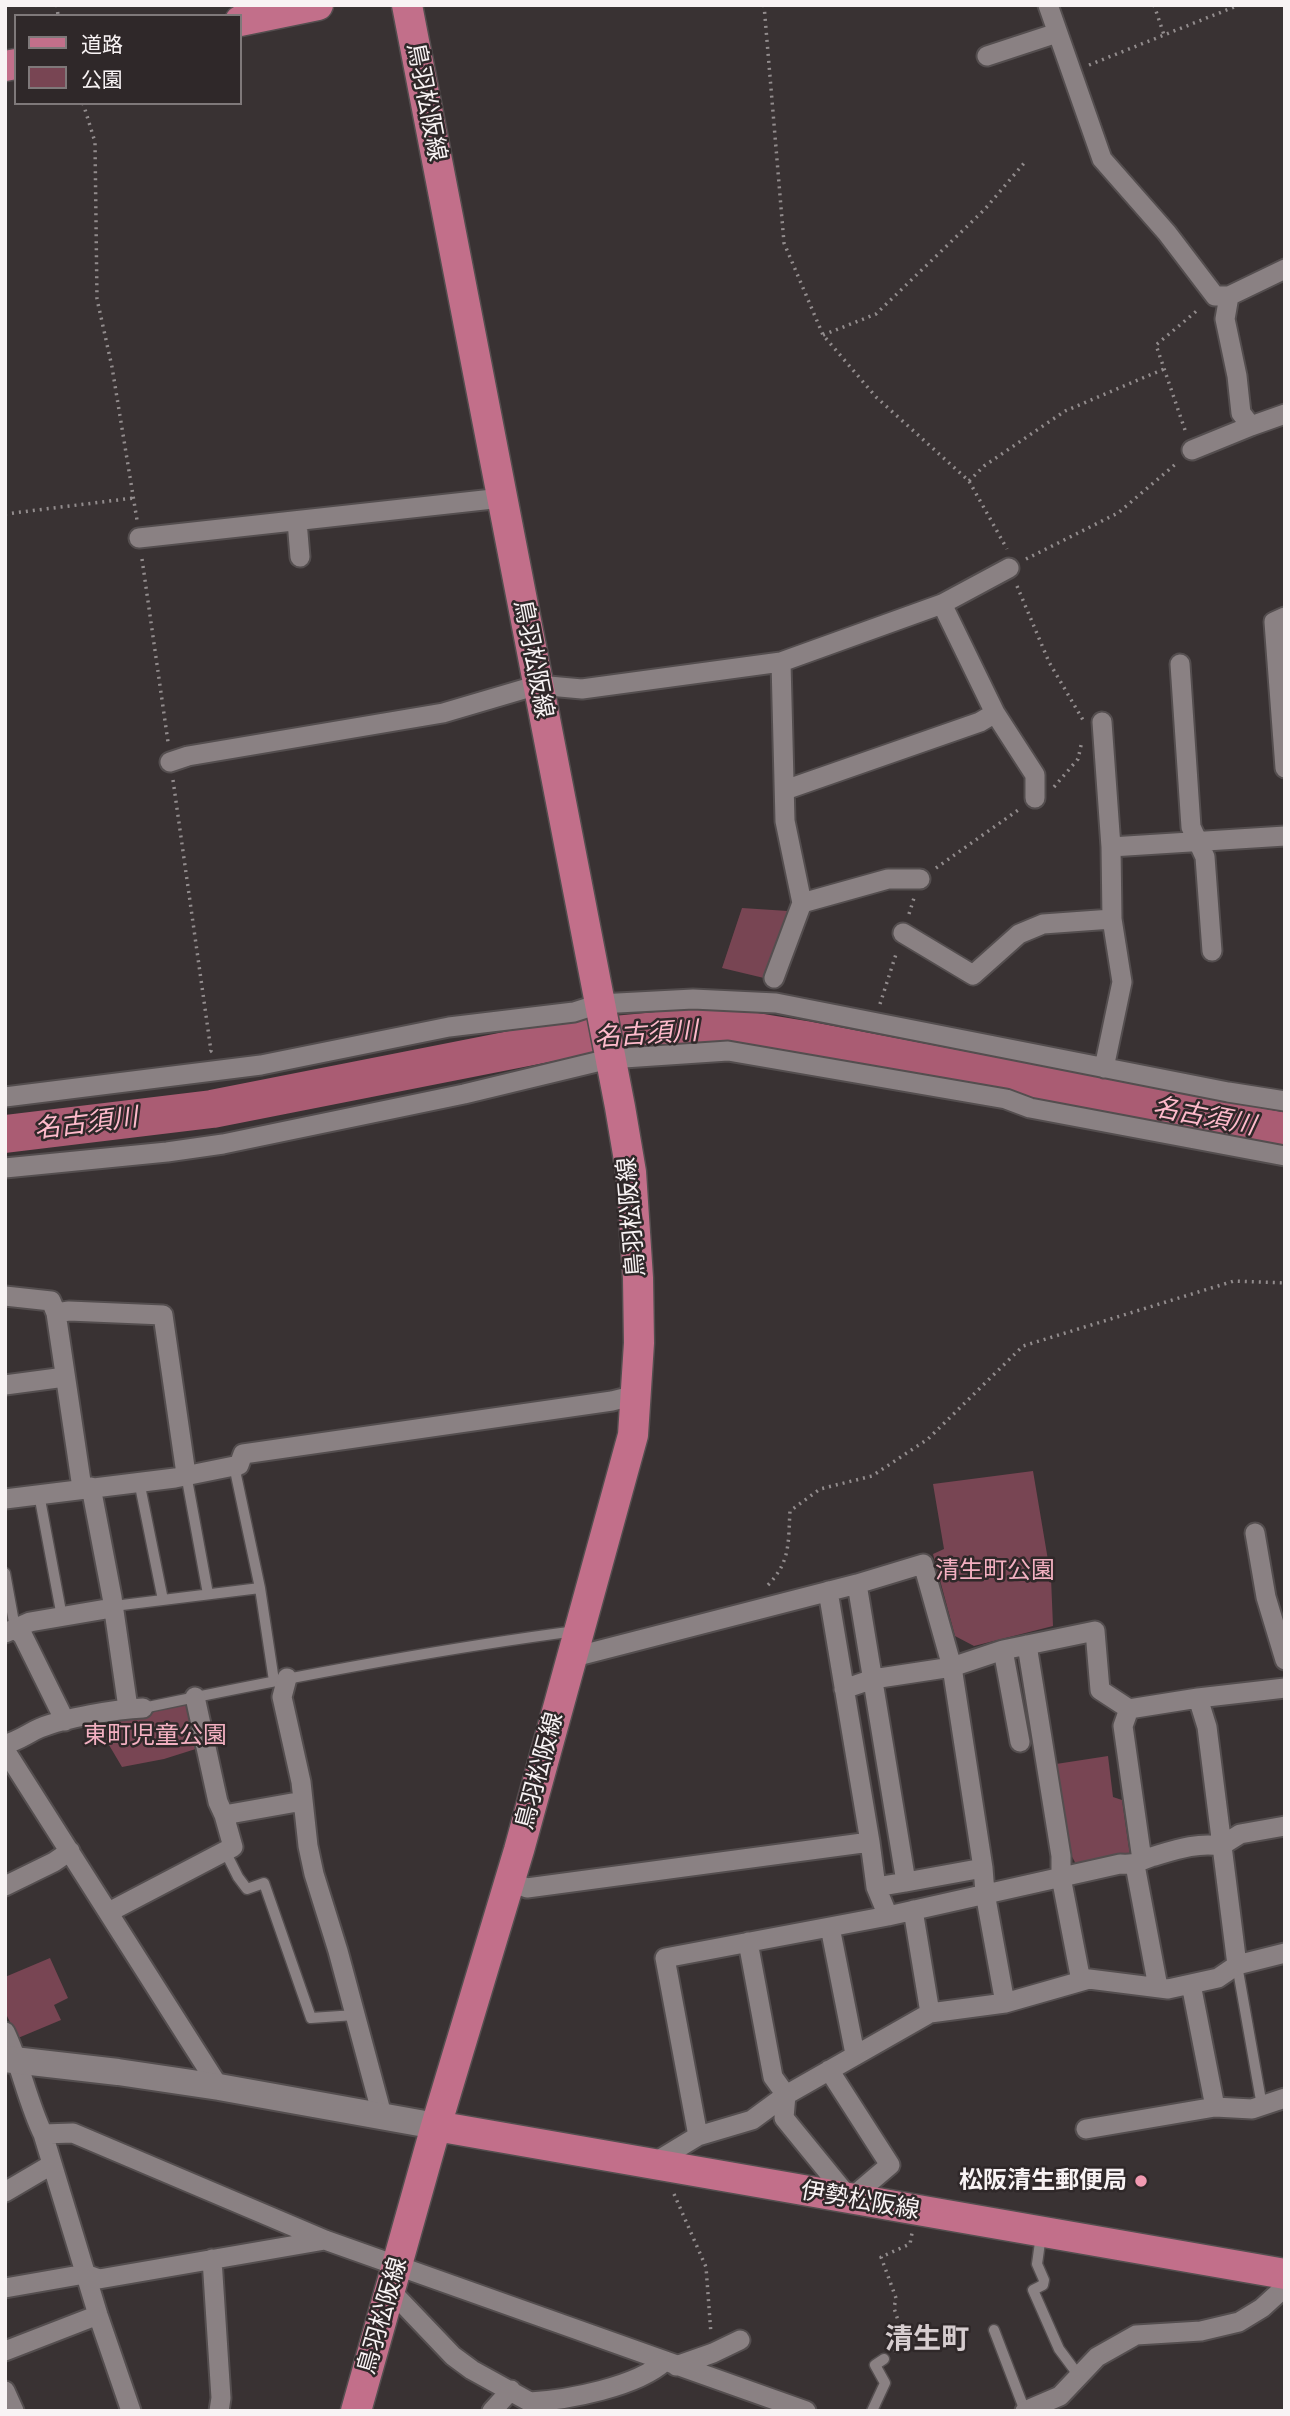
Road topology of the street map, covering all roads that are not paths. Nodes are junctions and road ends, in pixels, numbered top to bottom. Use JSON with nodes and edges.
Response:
{"nodes":[{"id":1,"x":318,"y":5,"type":"edge"},
{"id":2,"x":407,"y":5,"type":"edge"},
{"id":3,"x":1048,"y":5,"type":"edge"},
{"id":4,"x":242,"y":21,"type":"edge"},
{"id":5,"x":1057,"y":33,"type":"junction"},
{"id":6,"x":987,"y":56,"type":"dead end"},
{"id":7,"x":1284,"y":271,"type":"edge"},
{"id":8,"x":1222,"y":296,"type":"junction"},
{"id":9,"x":1285,"y":414,"type":"edge"},
{"id":10,"x":1251,"y":426,"type":"junction"},
{"id":11,"x":1192,"y":450,"type":"road end"},
{"id":12,"x":502,"y":498,"type":"junction"},
{"id":13,"x":297,"y":521,"type":"junction"},
{"id":14,"x":139,"y":538,"type":"road end"},
{"id":15,"x":300,"y":557,"type":"dead end"},
{"id":16,"x":1009,"y":568,"type":"road end"},
{"id":17,"x":943,"y":604,"type":"junction"},
{"id":18,"x":1285,"y":617,"type":"edge"},
{"id":19,"x":781,"y":662,"type":"junction"},
{"id":20,"x":1180,"y":664,"type":"dead end"},
{"id":21,"x":538,"y":685,"type":"junction"},
{"id":22,"x":995,"y":713,"type":"junction"},
{"id":23,"x":1094,"y":723,"type":"road end"},
{"id":24,"x":170,"y":762,"type":"road end"},
{"id":25,"x":1285,"y":768,"type":"edge"},
{"id":26,"x":785,"y":790,"type":"junction"},
{"id":27,"x":1035,"y":798,"type":"road end"},
{"id":28,"x":1285,"y":836,"type":"edge"},
{"id":29,"x":1199,"y":841,"type":"junction"},
{"id":30,"x":1111,"y":847,"type":"junction"},
{"id":31,"x":920,"y":879,"type":"road end"},
{"id":32,"x":802,"y":903,"type":"junction"},
{"id":33,"x":1112,"y":919,"type":"junction"},
{"id":34,"x":903,"y":933,"type":"road end"},
{"id":35,"x":1212,"y":951,"type":"dead end"},
{"id":36,"x":774,"y":978,"type":"dead end"},
{"id":37,"x":599,"y":1004,"type":"junction"},
{"id":38,"x":609,"y":1059,"type":"junction"},
{"id":39,"x":1104,"y":1068,"type":"junction"},
{"id":40,"x":5,"y":1097,"type":"edge"},
{"id":41,"x":1285,"y":1101,"type":"edge"},
{"id":42,"x":1285,"y":1156,"type":"edge"},
{"id":43,"x":5,"y":1168,"type":"edge"},
{"id":44,"x":5,"y":1296,"type":"edge"},
{"id":45,"x":56,"y":1313,"type":"junction"},
{"id":46,"x":65,"y":1377,"type":"junction"},
{"id":47,"x":5,"y":1385,"type":"edge"},
{"id":48,"x":636,"y":1395,"type":"junction"},
{"id":49,"x":239,"y":1465,"type":"junction"},
{"id":50,"x":186,"y":1474,"type":"junction"},
{"id":51,"x":139,"y":1481,"type":"junction"},
{"id":52,"x":86,"y":1487,"type":"junction"},
{"id":53,"x":39,"y":1494,"type":"junction"},
{"id":54,"x":5,"y":1499,"type":"edge"},
{"id":55,"x":1255,"y":1533,"type":"dead end"},
{"id":56,"x":5,"y":1573,"type":"edge"},
{"id":57,"x":858,"y":1584,"type":"junction"},
{"id":58,"x":260,"y":1588,"type":"junction"},
{"id":59,"x":828,"y":1591,"type":"junction"},
{"id":60,"x":208,"y":1594,"type":"junction"},
{"id":61,"x":163,"y":1600,"type":"junction"},
{"id":62,"x":112,"y":1608,"type":"junction"},
{"id":63,"x":62,"y":1617,"type":"junction"},
{"id":64,"x":10,"y":1631,"type":"edge"},
{"id":65,"x":574,"y":1645,"type":"junction"},
{"id":66,"x":1027,"y":1645,"type":"junction"},
{"id":67,"x":1003,"y":1650,"type":"junction"},
{"id":68,"x":1285,"y":1660,"type":"edge"},
{"id":69,"x":952,"y":1667,"type":"junction"},
{"id":70,"x":280,"y":1679,"type":"junction"},
{"id":71,"x":873,"y":1679,"type":"junction"},
{"id":72,"x":845,"y":1689,"type":"junction"},
{"id":73,"x":1285,"y":1689,"type":"edge"},
{"id":74,"x":195,"y":1697,"type":"junction"},
{"id":75,"x":1198,"y":1698,"type":"junction"},
{"id":76,"x":135,"y":1708,"type":"junction"},
{"id":77,"x":1129,"y":1709,"type":"junction"},
{"id":78,"x":65,"y":1721,"type":"junction"},
{"id":79,"x":1020,"y":1742,"type":"dead end"},
{"id":80,"x":6,"y":1752,"type":"edge"},
{"id":81,"x":303,"y":1801,"type":"junction"},
{"id":82,"x":224,"y":1815,"type":"junction"},
{"id":83,"x":1285,"y":1826,"type":"edge"},
{"id":84,"x":870,"y":1842,"type":"junction"},
{"id":85,"x":1221,"y":1846,"type":"junction"},
{"id":86,"x":70,"y":1851,"type":"junction"},
{"id":87,"x":225,"y":1851,"type":"junction"},
{"id":88,"x":1138,"y":1863,"type":"junction"},
{"id":89,"x":983,"y":1868,"type":"junction"},
{"id":90,"x":1061,"y":1877,"type":"junction"},
{"id":91,"x":510,"y":1881,"type":"junction"},
{"id":92,"x":906,"y":1882,"type":"junction"},
{"id":93,"x":5,"y":1886,"type":"edge"},
{"id":94,"x":876,"y":1887,"type":"junction"},
{"id":95,"x":985,"y":1893,"type":"junction"},
{"id":96,"x":913,"y":1910,"type":"junction"},
{"id":97,"x":109,"y":1912,"type":"junction"},
{"id":98,"x":888,"y":1916,"type":"junction"},
{"id":99,"x":830,"y":1927,"type":"junction"},
{"id":100,"x":748,"y":1942,"type":"junction"},
{"id":101,"x":1284,"y":1956,"type":"edge"},
{"id":102,"x":1237,"y":1965,"type":"junction"},
{"id":103,"x":1081,"y":1981,"type":"junction"},
{"id":104,"x":1191,"y":1984,"type":"junction"},
{"id":105,"x":1158,"y":1987,"type":"junction"},
{"id":106,"x":1005,"y":2003,"type":"junction"},
{"id":107,"x":930,"y":2013,"type":"junction"},
{"id":108,"x":356,"y":2015,"type":"junction"},
{"id":109,"x":5,"y":2032,"type":"edge"},
{"id":110,"x":855,"y":2054,"type":"junction"},
{"id":111,"x":12,"y":2059,"type":"edge"},
{"id":112,"x":829,"y":2070,"type":"junction"},
{"id":113,"x":219,"y":2087,"type":"junction"},
{"id":114,"x":786,"y":2095,"type":"junction"},
{"id":115,"x":1285,"y":2098,"type":"edge"},
{"id":116,"x":1262,"y":2106,"type":"junction"},
{"id":117,"x":1215,"y":2107,"type":"junction"},
{"id":118,"x":382,"y":2115,"type":"junction"},
{"id":119,"x":436,"y":2126,"type":"junction"},
{"id":120,"x":1086,"y":2129,"type":"dead end"},
{"id":121,"x":43,"y":2134,"type":"junction"},
{"id":122,"x":698,"y":2136,"type":"junction"},
{"id":123,"x":51,"y":2165,"type":"junction"},
{"id":124,"x":657,"y":2165,"type":"junction"},
{"id":125,"x":5,"y":2192,"type":"edge"},
{"id":126,"x":850,"y":2199,"type":"junction"},
{"id":127,"x":1041,"y":2231,"type":"junction"},
{"id":128,"x":326,"y":2240,"type":"junction"},
{"id":129,"x":212,"y":2259,"type":"junction"},
{"id":130,"x":85,"y":2274,"type":"junction"},
{"id":131,"x":1285,"y":2274,"type":"edge"},
{"id":132,"x":395,"y":2278,"type":"junction"},
{"id":133,"x":1285,"y":2287,"type":"edge"},
{"id":134,"x":5,"y":2288,"type":"edge"},
{"id":135,"x":98,"y":2315,"type":"junction"},
{"id":136,"x":994,"y":2330,"type":"dead end"},
{"id":137,"x":740,"y":2340,"type":"dead end"},
{"id":138,"x":5,"y":2351,"type":"edge"},
{"id":139,"x":884,"y":2359,"type":"road end"},
{"id":140,"x":670,"y":2363,"type":"junction"},
{"id":141,"x":1079,"y":2376,"type":"junction"},
{"id":142,"x":511,"y":2390,"type":"junction"},
{"id":143,"x":5,"y":2391,"type":"edge"},
{"id":144,"x":533,"y":2406,"type":"edge"},
{"id":145,"x":15,"y":2411,"type":"edge"},
{"id":146,"x":131,"y":2411,"type":"edge"},
{"id":147,"x":219,"y":2411,"type":"edge"},
{"id":148,"x":356,"y":2411,"type":"edge"},
{"id":149,"x":492,"y":2411,"type":"edge"},
{"id":150,"x":806,"y":2411,"type":"edge"},
{"id":151,"x":872,"y":2411,"type":"edge"},
{"id":152,"x":1025,"y":2411,"type":"edge"}],
"edges":[{"from":1,"to":4,"type":"main road"},
{"from":2,"to":12,"type":"main road","name":"鳥羽松阪線"},
{"from":3,"to":5,"type":"street"},
{"from":5,"to":6,"type":"street"},
{"from":5,"to":8,"type":"street"},
{"from":7,"to":8,"type":"street"},
{"from":8,"to":10,"type":"street"},
{"from":9,"to":10,"type":"street"},
{"from":10,"to":11,"type":"street"},
{"from":12,"to":13,"type":"street"},
{"from":12,"to":21,"type":"main road","name":"鳥羽松阪線"},
{"from":13,"to":14,"type":"street"},
{"from":13,"to":15,"type":"street"},
{"from":16,"to":17,"type":"street"},
{"from":17,"to":19,"type":"street"},
{"from":17,"to":22,"type":"street"},
{"from":18,"to":25,"type":"street"},
{"from":19,"to":21,"type":"street"},
{"from":19,"to":26,"type":"street"},
{"from":20,"to":29,"type":"street"},
{"from":21,"to":24,"type":"street"},
{"from":21,"to":37,"type":"main road","name":"鳥羽松阪線"},
{"from":22,"to":26,"type":"street"},
{"from":22,"to":27,"type":"street"},
{"from":23,"to":30,"type":"street"},
{"from":26,"to":32,"type":"street"},
{"from":28,"to":29,"type":"street"},
{"from":29,"to":30,"type":"street"},
{"from":29,"to":35,"type":"street"},
{"from":30,"to":33,"type":"street"},
{"from":31,"to":32,"type":"street"},
{"from":32,"to":36,"type":"street"},
{"from":33,"to":34,"type":"street"},
{"from":33,"to":39,"type":"street"},
{"from":37,"to":38,"type":"main road","name":"鳥羽松阪線"},
{"from":37,"to":39,"type":"street"},
{"from":37,"to":40,"type":"street"},
{"from":38,"to":42,"type":"street"},
{"from":38,"to":43,"type":"street"},
{"from":38,"to":48,"type":"main road","name":"鳥羽松阪線"},
{"from":39,"to":41,"type":"street"},
{"from":44,"to":45,"type":"street"},
{"from":45,"to":46,"type":"street"},
{"from":45,"to":50,"type":"street"},
{"from":46,"to":47,"type":"street"},
{"from":46,"to":52,"type":"street"},
{"from":48,"to":49,"type":"street"},
{"from":48,"to":65,"type":"main road","name":"鳥羽松阪線"},
{"from":49,"to":50,"type":"street"},
{"from":49,"to":58,"type":"lane"},
{"from":50,"to":51,"type":"street"},
{"from":50,"to":60,"type":"lane"},
{"from":51,"to":52,"type":"street"},
{"from":51,"to":61,"type":"lane"},
{"from":52,"to":53,"type":"street"},
{"from":52,"to":62,"type":"street"},
{"from":53,"to":54,"type":"street"},
{"from":53,"to":63,"type":"lane"},
{"from":55,"to":68,"type":"street"},
{"from":56,"to":64,"type":"lane"},
{"from":57,"to":59,"type":"street"},
{"from":57,"to":69,"type":"street"},
{"from":57,"to":71,"type":"street"},
{"from":58,"to":60,"type":"lane"},
{"from":58,"to":70,"type":"lane"},
{"from":59,"to":65,"type":"street"},
{"from":59,"to":72,"type":"street"},
{"from":60,"to":61,"type":"lane"},
{"from":61,"to":62,"type":"lane"},
{"from":62,"to":63,"type":"street"},
{"from":62,"to":76,"type":"street"},
{"from":63,"to":64,"type":"street"},
{"from":64,"to":78,"type":"street"},
{"from":65,"to":70,"type":"lane"},
{"from":65,"to":91,"type":"main road","name":"鳥羽松阪線"},
{"from":66,"to":67,"type":"street"},
{"from":66,"to":77,"type":"street"},
{"from":66,"to":90,"type":"street"},
{"from":67,"to":69,"type":"street"},
{"from":67,"to":79,"type":"street"},
{"from":69,"to":71,"type":"street"},
{"from":69,"to":89,"type":"street"},
{"from":70,"to":74,"type":"lane"},
{"from":70,"to":81,"type":"street"},
{"from":71,"to":72,"type":"street"},
{"from":71,"to":92,"type":"street"},
{"from":72,"to":84,"type":"street"},
{"from":73,"to":75,"type":"street"},
{"from":74,"to":76,"type":"lane"},
{"from":74,"to":82,"type":"street"},
{"from":75,"to":77,"type":"street"},
{"from":75,"to":85,"type":"street"},
{"from":76,"to":78,"type":"street"},
{"from":77,"to":88,"type":"street"},
{"from":78,"to":80,"type":"street"},
{"from":80,"to":86,"type":"street"},
{"from":81,"to":82,"type":"street"},
{"from":81,"to":108,"type":"street"},
{"from":82,"to":87,"type":"street"},
{"from":83,"to":85,"type":"street"},
{"from":84,"to":91,"type":"street"},
{"from":84,"to":94,"type":"street"},
{"from":85,"to":88,"type":"street"},
{"from":85,"to":102,"type":"street"},
{"from":86,"to":93,"type":"street"},
{"from":86,"to":97,"type":"street"},
{"from":87,"to":97,"type":"street"},
{"from":87,"to":108,"type":"lane"},
{"from":88,"to":90,"type":"street"},
{"from":88,"to":105,"type":"street"},
{"from":89,"to":92,"type":"street"},
{"from":89,"to":95,"type":"street"},
{"from":90,"to":95,"type":"street"},
{"from":90,"to":103,"type":"street"},
{"from":91,"to":119,"type":"main road","name":"鳥羽松阪線"},
{"from":92,"to":94,"type":"street"},
{"from":94,"to":98,"type":"street"},
{"from":95,"to":96,"type":"street"},
{"from":95,"to":106,"type":"street"},
{"from":96,"to":98,"type":"street"},
{"from":96,"to":107,"type":"street"},
{"from":97,"to":113,"type":"street"},
{"from":98,"to":99,"type":"street"},
{"from":99,"to":100,"type":"street"},
{"from":99,"to":110,"type":"street"},
{"from":100,"to":114,"type":"street"},
{"from":100,"to":122,"type":"street"},
{"from":101,"to":102,"type":"street"},
{"from":102,"to":104,"type":"street"},
{"from":102,"to":116,"type":"lane"},
{"from":103,"to":105,"type":"street"},
{"from":103,"to":106,"type":"street"},
{"from":104,"to":105,"type":"street"},
{"from":104,"to":117,"type":"street"},
{"from":106,"to":107,"type":"street"},
{"from":107,"to":110,"type":"street"},
{"from":108,"to":118,"type":"street"},
{"from":109,"to":111,"type":"street"},
{"from":110,"to":112,"type":"street"},
{"from":111,"to":113,"type":"street"},
{"from":111,"to":121,"type":"street"},
{"from":112,"to":114,"type":"street"},
{"from":112,"to":126,"type":"street"},
{"from":113,"to":118,"type":"street"},
{"from":114,"to":122,"type":"street"},
{"from":114,"to":126,"type":"street"},
{"from":115,"to":116,"type":"street"},
{"from":116,"to":117,"type":"street"},
{"from":117,"to":120,"type":"street"},
{"from":118,"to":119,"type":"street"},
{"from":119,"to":124,"type":"main road","name":"伊勢松阪線"},
{"from":119,"to":132,"type":"main road","name":"鳥羽松阪線"},
{"from":121,"to":123,"type":"street"},
{"from":121,"to":128,"type":"street"},
{"from":122,"to":124,"type":"street"},
{"from":123,"to":125,"type":"street"},
{"from":123,"to":130,"type":"street"},
{"from":124,"to":126,"type":"main road","name":"伊勢松阪線"},
{"from":126,"to":127,"type":"main road","name":"伊勢松阪線"},
{"from":127,"to":131,"type":"main road","name":"伊勢松阪線"},
{"from":127,"to":141,"type":"lane"},
{"from":128,"to":129,"type":"street"},
{"from":128,"to":132,"type":"street"},
{"from":129,"to":130,"type":"street"},
{"from":129,"to":147,"type":"street"},
{"from":130,"to":134,"type":"street"},
{"from":130,"to":135,"type":"street"},
{"from":132,"to":140,"type":"street"},
{"from":132,"to":142,"type":"street"},
{"from":132,"to":148,"type":"main road","name":"鳥羽松阪線"},
{"from":133,"to":141,"type":"street"},
{"from":135,"to":138,"type":"street"},
{"from":135,"to":146,"type":"street"},
{"from":136,"to":152,"type":"lane"},
{"from":137,"to":140,"type":"street"},
{"from":139,"to":151,"type":"lane"},
{"from":140,"to":144,"type":"street"},
{"from":140,"to":150,"type":"street"},
{"from":141,"to":152,"type":"street"},
{"from":142,"to":144,"type":"street"},
{"from":142,"to":149,"type":"street"},
{"from":143,"to":145,"type":"street"}]}
